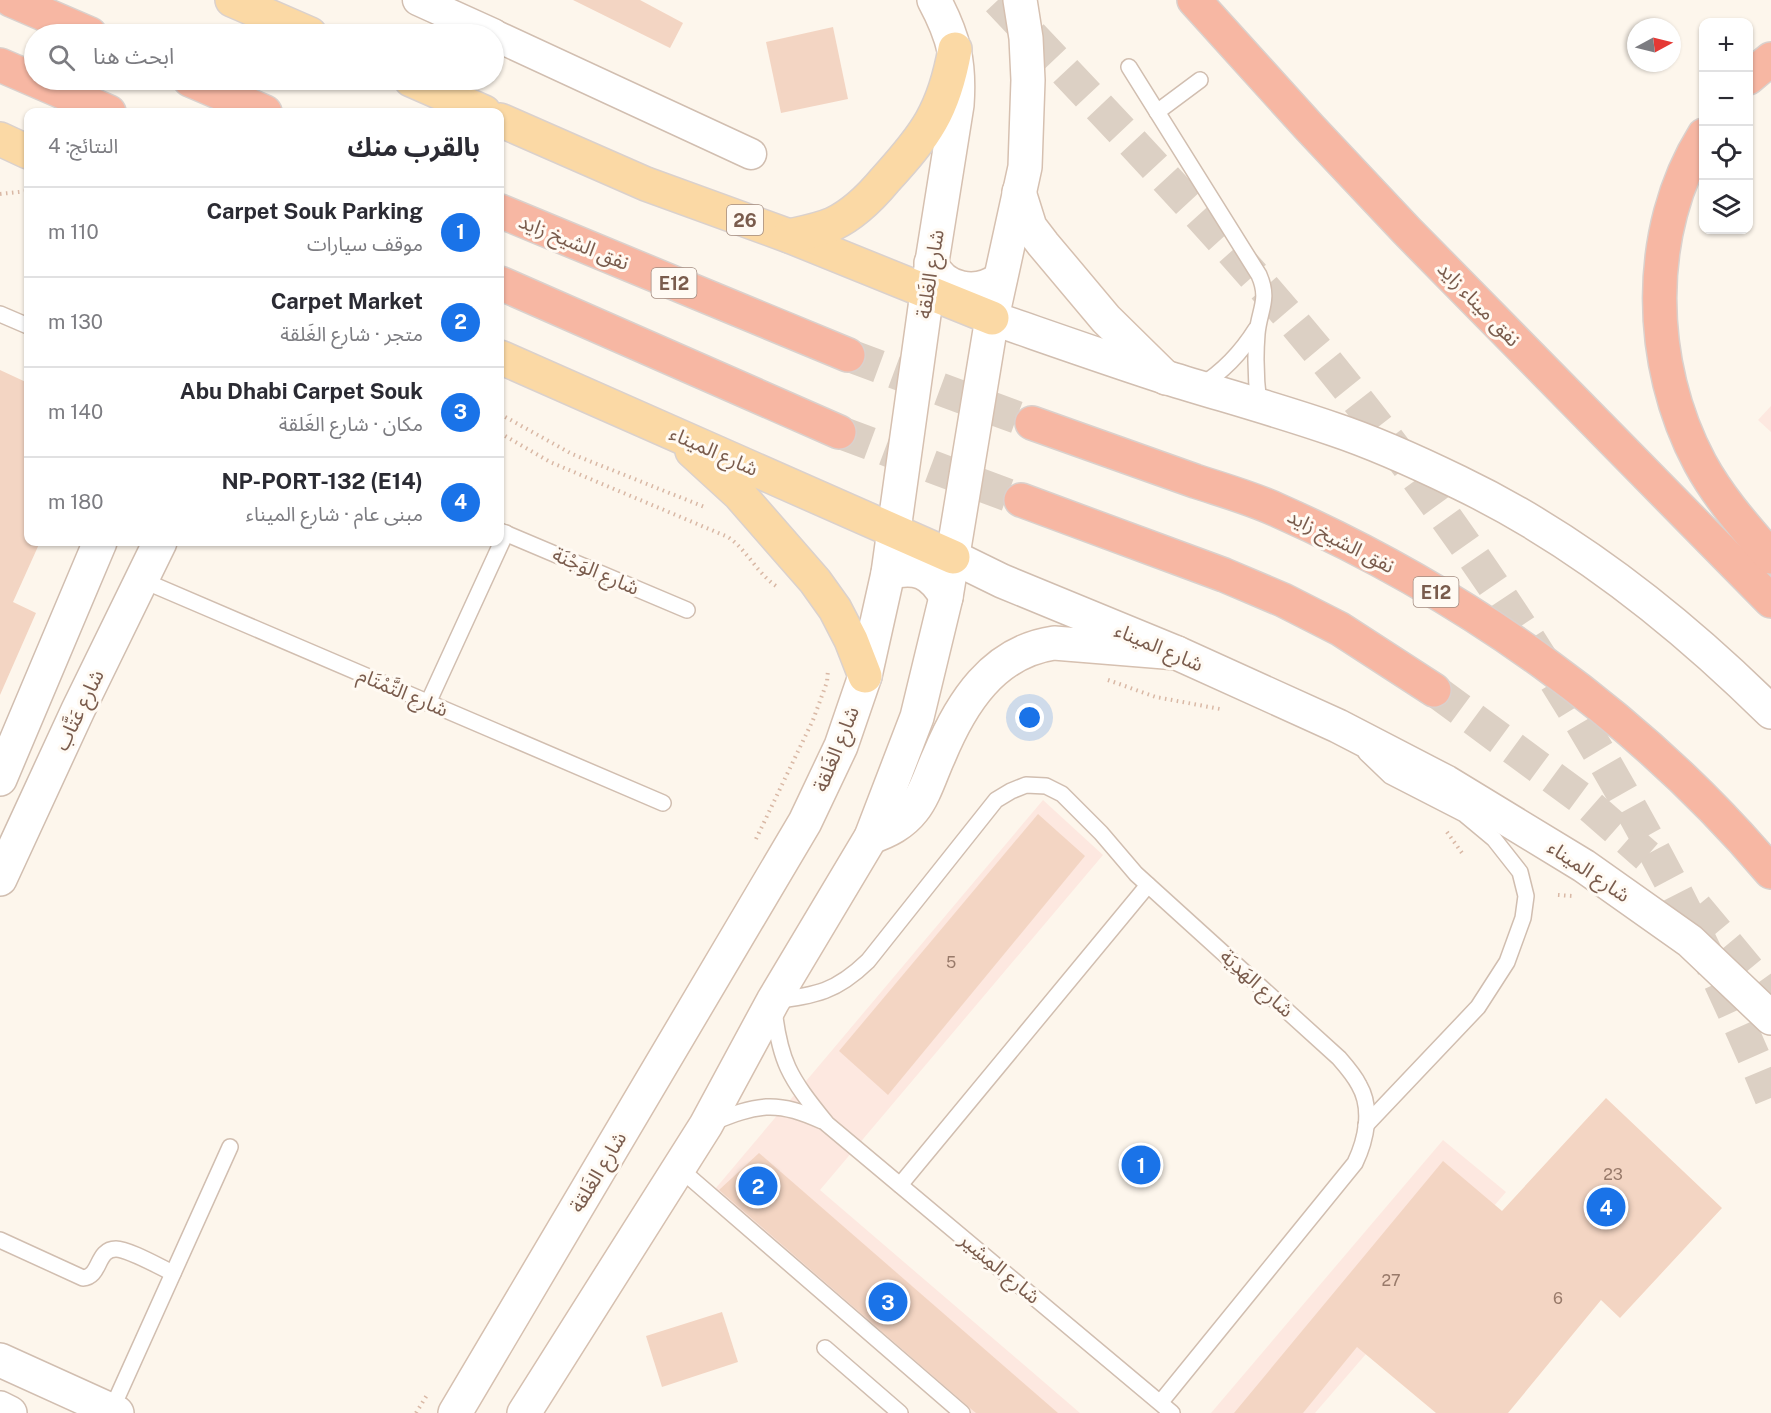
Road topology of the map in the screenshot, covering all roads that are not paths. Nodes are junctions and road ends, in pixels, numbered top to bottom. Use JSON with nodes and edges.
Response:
{"nodes":[{"id":1,"x":11,"y":0,"type":"edge"},
{"id":2,"x":232,"y":0,"type":"edge"},
{"id":3,"x":418,"y":0,"type":"edge"},
{"id":4,"x":934,"y":0,"type":"edge"},
{"id":5,"x":1020,"y":0,"type":"edge"},
{"id":6,"x":1194,"y":0,"type":"edge"},
{"id":7,"x":67,"y":24,"type":"edge"},
{"id":8,"x":287,"y":24,"type":"edge"},
{"id":9,"x":469,"y":24,"type":"edge"},
{"id":10,"x":504,"y":40,"type":"edge"},
{"id":11,"x":955,"y":49,"type":"junction"},
{"id":12,"x":1771,"y":59,"type":"edge"},
{"id":13,"x":0,"y":65,"type":"edge"},
{"id":14,"x":1129,"y":67,"type":"dead end"},
{"id":15,"x":24,"y":75,"type":"edge"},
{"id":16,"x":1753,"y":75,"type":"edge"},
{"id":17,"x":1200,"y":80,"type":"dead end"},
{"id":18,"x":58,"y":90,"type":"edge"},
{"id":19,"x":213,"y":90,"type":"edge"},
{"id":20,"x":434,"y":90,"type":"edge"},
{"id":21,"x":100,"y":108,"type":"edge"},
{"id":22,"x":256,"y":108,"type":"edge"},
{"id":23,"x":475,"y":108,"type":"edge"},
{"id":24,"x":1157,"y":112,"type":"junction"},
{"id":25,"x":504,"y":122,"type":"edge"},
{"id":26,"x":0,"y":139,"type":"edge"},
{"id":27,"x":1699,"y":144,"type":"edge"},
{"id":28,"x":24,"y":150,"type":"edge"},
{"id":29,"x":751,"y":154,"type":"dead end"},
{"id":30,"x":1019,"y":192,"type":"junction"},
{"id":31,"x":504,"y":213,"type":"edge"},
{"id":32,"x":789,"y":236,"type":"junction"},
{"id":33,"x":929,"y":278,"type":"junction"},
{"id":34,"x":1000,"y":279,"type":"junction"},
{"id":35,"x":504,"y":285,"type":"edge"},
{"id":36,"x":0,"y":314,"type":"edge"},
{"id":37,"x":992,"y":318,"type":"junction"},
{"id":38,"x":24,"y":324,"type":"edge"},
{"id":39,"x":1258,"y":326,"type":"junction"},
{"id":40,"x":848,"y":355,"type":"tunnel mouth"},
{"id":41,"x":504,"y":359,"type":"edge"},
{"id":42,"x":1166,"y":378,"type":"junction"},
{"id":43,"x":1198,"y":387,"type":"junction"},
{"id":44,"x":1259,"y":406,"type":"junction"},
{"id":45,"x":1032,"y":423,"type":"tunnel mouth"},
{"id":46,"x":662,"y":429,"type":"junction"},
{"id":47,"x":839,"y":432,"type":"tunnel mouth"},
{"id":48,"x":1021,"y":500,"type":"tunnel mouth"},
{"id":49,"x":894,"y":530,"type":"junction"},
{"id":50,"x":504,"y":532,"type":"edge"},
{"id":51,"x":98,"y":546,"type":"edge"},
{"id":52,"x":158,"y":546,"type":"edge"},
{"id":53,"x":497,"y":546,"type":"edge"},
{"id":54,"x":953,"y":557,"type":"junction"},
{"id":55,"x":1771,"y":557,"type":"edge"},
{"id":56,"x":888,"y":573,"type":"junction"},
{"id":57,"x":142,"y":580,"type":"junction"},
{"id":58,"x":946,"y":597,"type":"junction"},
{"id":59,"x":1771,"y":601,"type":"edge"},
{"id":60,"x":687,"y":610,"type":"dead end"},
{"id":61,"x":1177,"y":653,"type":"junction"},
{"id":62,"x":865,"y":675,"type":"junction"},
{"id":63,"x":1434,"y":690,"type":"tunnel mouth"},
{"id":64,"x":428,"y":703,"type":"junction"},
{"id":65,"x":1771,"y":712,"type":"edge"},
{"id":66,"x":1338,"y":726,"type":"junction"},
{"id":67,"x":1,"y":773,"type":"edge"},
{"id":68,"x":663,"y":804,"type":"dead end"},
{"id":69,"x":872,"y":837,"type":"junction"},
{"id":70,"x":1771,"y":872,"type":"edge"},
{"id":71,"x":0,"y":879,"type":"edge"},
{"id":72,"x":1148,"y":885,"type":"junction"},
{"id":73,"x":774,"y":1001,"type":"junction"},
{"id":74,"x":1771,"y":1018,"type":"edge"},
{"id":75,"x":827,"y":1124,"type":"junction"},
{"id":76,"x":706,"y":1125,"type":"junction"},
{"id":77,"x":1366,"y":1125,"type":"junction"},
{"id":78,"x":230,"y":1147,"type":"dead end"},
{"id":79,"x":679,"y":1168,"type":"junction"},
{"id":80,"x":900,"y":1185,"type":"junction"},
{"id":81,"x":0,"y":1240,"type":"edge"},
{"id":82,"x":173,"y":1273,"type":"junction"},
{"id":83,"x":825,"y":1348,"type":"dead end"},
{"id":84,"x":0,"y":1360,"type":"edge"},
{"id":85,"x":1160,"y":1403,"type":"junction"},
{"id":86,"x":0,"y":1408,"type":"edge"},
{"id":87,"x":114,"y":1412,"type":"edge"},
{"id":88,"x":10,"y":1413,"type":"edge"},
{"id":89,"x":455,"y":1413,"type":"edge"},
{"id":90,"x":524,"y":1413,"type":"edge"},
{"id":91,"x":900,"y":1413,"type":"edge"},
{"id":92,"x":962,"y":1413,"type":"edge"},
{"id":93,"x":1172,"y":1413,"type":"edge"}],
"edges":[{"from":1,"to":7,"type":"highway"},
{"from":2,"to":8,"type":"main road"},
{"from":3,"to":9,"type":"street"},
{"from":4,"to":11,"type":"main road","name":"شارع الغَلقة"},
{"from":5,"to":30,"type":"main road"},
{"from":6,"to":59,"type":"highway","name":"نفق ميناء زايد"},
{"from":10,"to":29,"type":"street"},
{"from":11,"to":32,"type":"main road"},
{"from":11,"to":33,"type":"main road","name":"شارع الغَلقة"},
{"from":12,"to":16,"type":"highway"},
{"from":13,"to":15,"type":"highway"},
{"from":14,"to":24,"type":"lane"},
{"from":17,"to":24,"type":"lane"},
{"from":18,"to":21,"type":"highway"},
{"from":19,"to":22,"type":"highway"},
{"from":20,"to":23,"type":"main road"},
{"from":24,"to":39,"type":"lane"},
{"from":25,"to":32,"type":"main road","number":"26"},
{"from":26,"to":28,"type":"main road"},
{"from":27,"to":55,"type":"highway"},
{"from":30,"to":34,"type":"main road"},
{"from":30,"to":42,"type":"main road"},
{"from":31,"to":40,"type":"highway","name":"نفق الشيخ زايد","number":"E12"},
{"from":32,"to":33,"type":"main road","number":"26"},
{"from":33,"to":34,"type":"main road"},
{"from":33,"to":37,"type":"main road","number":"26"},
{"from":33,"to":49,"type":"main road","name":"شارع الغَلقة"},
{"from":34,"to":37,"type":"main road"},
{"from":35,"to":47,"type":"highway"},
{"from":36,"to":38,"type":"lane"},
{"from":37,"to":42,"type":"main road","number":"26"},
{"from":37,"to":54,"type":"main road"},
{"from":39,"to":43,"type":"lane"},
{"from":39,"to":44,"type":"lane"},
{"from":41,"to":46,"type":"main road","name":"شارع الميناء"},
{"from":42,"to":43,"type":"main road","number":"26"},
{"from":43,"to":44,"type":"main road","number":"26"},
{"from":44,"to":65,"type":"main road","number":"26"},
{"from":45,"to":70,"type":"highway","name":"نفق الشيخ زايد","number":"E12"},
{"from":46,"to":49,"type":"main road","name":"شارع الميناء"},
{"from":46,"to":62,"type":"main road"},
{"from":48,"to":63,"type":"highway"},
{"from":49,"to":54,"type":"main road","name":"شارع الميناء"},
{"from":49,"to":56,"type":"main road","name":"شارع الغَلقة"},
{"from":50,"to":60,"type":"lane","name":"شارع الوَجْنَة"},
{"from":51,"to":67,"type":"main road"},
{"from":52,"to":57,"type":"main road","name":"شارع عَتَّاب"},
{"from":53,"to":64,"type":"lane","name":"شارع الوَجْنَة"},
{"from":54,"to":58,"type":"main road"},
{"from":54,"to":61,"type":"main road","name":"شارع الميناء"},
{"from":56,"to":58,"type":"main road"},
{"from":56,"to":62,"type":"main road","name":"شارع الغَلقة"},
{"from":57,"to":64,"type":"lane","name":"شارع التَّمْتَام"},
{"from":57,"to":71,"type":"main road","name":"شارع عَتَّاب"},
{"from":58,"to":69,"type":"main road"},
{"from":61,"to":66,"type":"main road","name":"شارع الميناء"},
{"from":61,"to":69,"type":"main road"},
{"from":62,"to":89,"type":"main road","name":"شارع الغَلقة"},
{"from":64,"to":68,"type":"lane","name":"شارع التَّمْتَام"},
{"from":66,"to":74,"type":"main road","name":"شارع الميناء"},
{"from":66,"to":77,"type":"lane"},
{"from":69,"to":73,"type":"main road"},
{"from":72,"to":73,"type":"lane","name":"شارع الهَدِيَة"},
{"from":72,"to":77,"type":"lane","name":"شارع الهَدِيَة"},
{"from":72,"to":80,"type":"lane"},
{"from":73,"to":75,"type":"lane","name":"شارع المِشِير"},
{"from":73,"to":76,"type":"main road"},
{"from":75,"to":76,"type":"lane","name":"شارع المِشِير"},
{"from":75,"to":80,"type":"lane","name":"شارع المِشِير"},
{"from":76,"to":79,"type":"main road"},
{"from":77,"to":85,"type":"lane","name":"شارع الهَدِيَة"},
{"from":78,"to":82,"type":"lane"},
{"from":79,"to":90,"type":"main road"},
{"from":79,"to":92,"type":"lane"},
{"from":80,"to":85,"type":"lane","name":"شارع المِشِير"},
{"from":81,"to":82,"type":"lane"},
{"from":82,"to":87,"type":"lane"},
{"from":83,"to":91,"type":"lane"},
{"from":84,"to":87,"type":"main road"},
{"from":85,"to":93,"type":"lane","name":"شارع المِشِير"},
{"from":86,"to":88,"type":"main road"}]}
